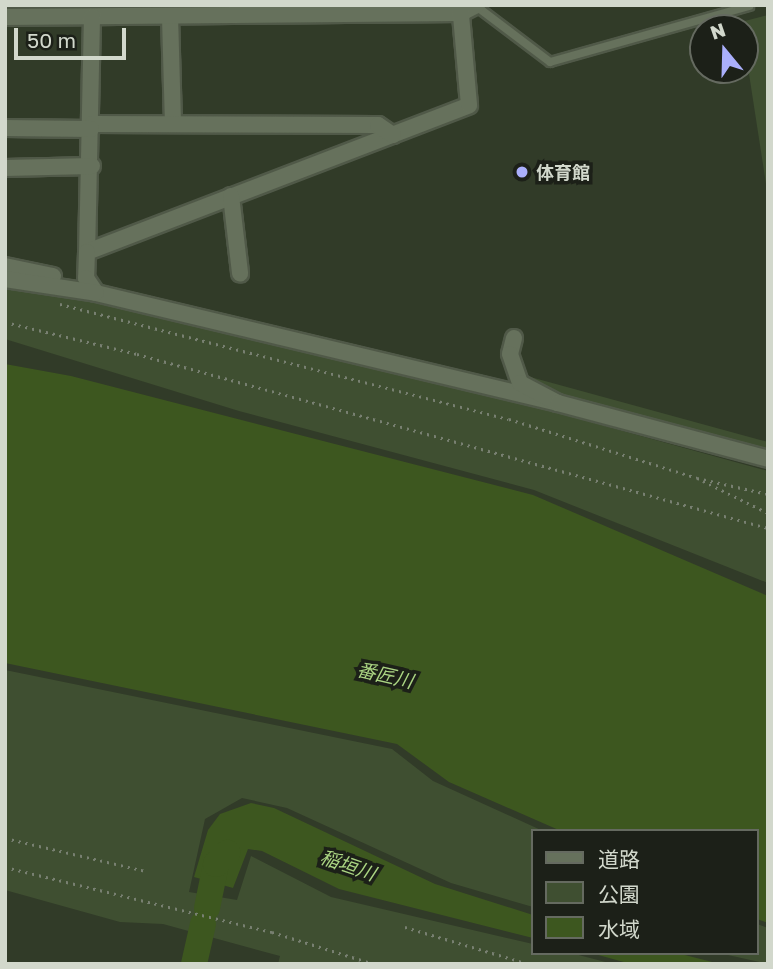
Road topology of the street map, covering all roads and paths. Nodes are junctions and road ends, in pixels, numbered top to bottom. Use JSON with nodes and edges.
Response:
{"nodes":[{"id":1,"x":750,"y":6,"type":"edge"},
{"id":2,"x":469,"y":7,"type":"edge"},
{"id":3,"x":170,"y":16,"type":"junction"},
{"id":4,"x":5,"y":17,"type":"edge"},
{"id":5,"x":92,"y":17,"type":"junction"},
{"id":6,"x":173,"y":123,"type":"junction"},
{"id":7,"x":92,"y":126,"type":"junction"},
{"id":8,"x":5,"y":128,"type":"edge"},
{"id":9,"x":393,"y":135,"type":"junction"},
{"id":10,"x":92,"y":166,"type":"junction"},
{"id":11,"x":5,"y":167,"type":"edge"},
{"id":12,"x":231,"y":196,"type":"junction"},
{"id":13,"x":87,"y":252,"type":"junction"},
{"id":14,"x":5,"y":266,"type":"edge"},
{"id":15,"x":240,"y":273,"type":"dead end"},
{"id":16,"x":86,"y":278,"type":"junction"},
{"id":17,"x":5,"y":279,"type":"edge"},
{"id":18,"x":96,"y":293,"type":"junction"},
{"id":19,"x":59,"y":304,"type":"dead end"},
{"id":20,"x":5,"y":322,"type":"edge"},
{"id":21,"x":513,"y":338,"type":"dead end"},
{"id":22,"x":558,"y":403,"type":"junction"},
{"id":23,"x":768,"y":459,"type":"edge"},
{"id":24,"x":696,"y":478,"type":"junction"},
{"id":25,"x":768,"y":494,"type":"edge"},
{"id":26,"x":768,"y":513,"type":"edge"},
{"id":27,"x":768,"y":528,"type":"edge"},
{"id":28,"x":5,"y":838,"type":"edge"},
{"id":29,"x":5,"y":867,"type":"edge"},
{"id":30,"x":146,"y":871,"type":"dead end"},
{"id":31,"x":405,"y":927,"type":"dead end"},
{"id":32,"x":374,"y":964,"type":"edge"},
{"id":33,"x":529,"y":964,"type":"edge"}],
"edges":[{"from":1,"to":2,"type":"lane"},
{"from":2,"to":3,"type":"street"},
{"from":2,"to":9,"type":"street"},
{"from":3,"to":5,"type":"street"},
{"from":3,"to":6,"type":"street"},
{"from":4,"to":5,"type":"street"},
{"from":5,"to":7,"type":"street"},
{"from":6,"to":7,"type":"street"},
{"from":6,"to":9,"type":"street"},
{"from":7,"to":8,"type":"street"},
{"from":7,"to":10,"type":"street"},
{"from":9,"to":12,"type":"street"},
{"from":10,"to":11,"type":"street"},
{"from":10,"to":13,"type":"street"},
{"from":12,"to":13,"type":"street"},
{"from":12,"to":15,"type":"street"},
{"from":13,"to":16,"type":"street"},
{"from":14,"to":16,"type":"street"},
{"from":16,"to":18,"type":"street"},
{"from":17,"to":18,"type":"street"},
{"from":18,"to":22,"type":"street"},
{"from":19,"to":24,"type":"path"},
{"from":20,"to":27,"type":"path"},
{"from":21,"to":22,"type":"street"},
{"from":22,"to":23,"type":"street"},
{"from":24,"to":25,"type":"path"},
{"from":24,"to":26,"type":"path"},
{"from":28,"to":30,"type":"path"},
{"from":29,"to":32,"type":"path"},
{"from":31,"to":33,"type":"path"}]}
